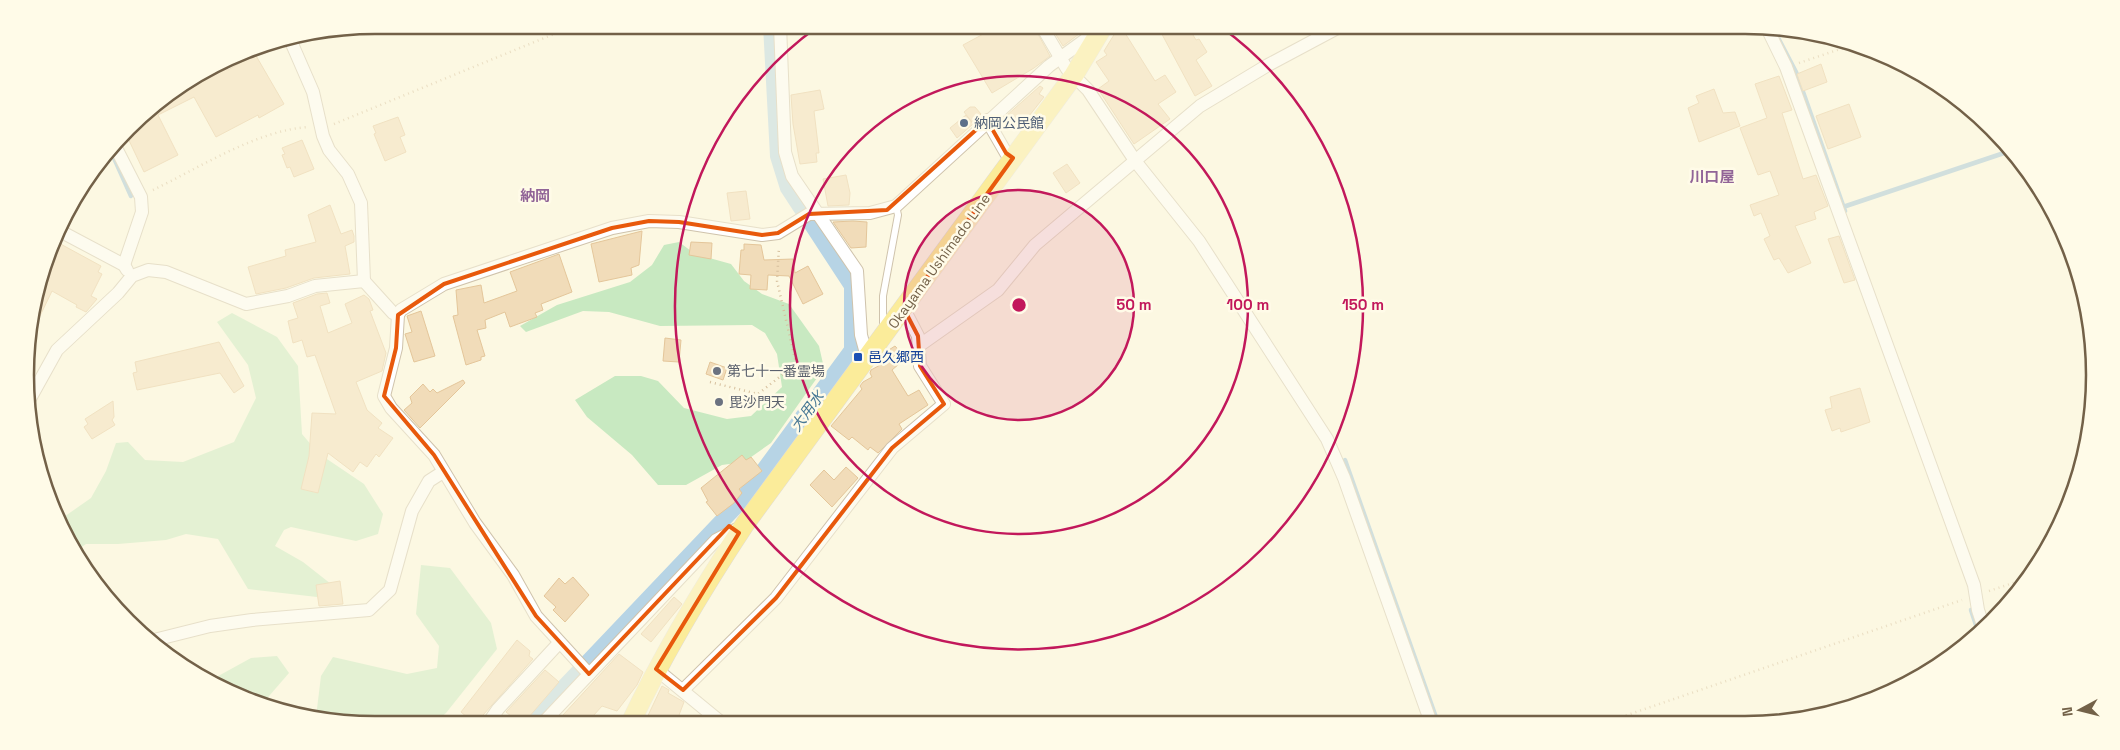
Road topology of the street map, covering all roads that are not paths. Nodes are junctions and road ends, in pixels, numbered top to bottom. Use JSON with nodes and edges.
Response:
{"nodes":[{"id":1,"x":780,"y":34,"type":"edge"},
{"id":2,"x":1046,"y":34,"type":"edge"},
{"id":3,"x":1094,"y":34,"type":"edge"},
{"id":4,"x":1099,"y":34,"type":"edge"},
{"id":5,"x":1326,"y":34,"type":"edge"},
{"id":6,"x":1770,"y":34,"type":"edge"},
{"id":7,"x":293,"y":44,"type":"edge"},
{"id":8,"x":1060,"y":58,"type":"junction"},
{"id":9,"x":1074,"y":75,"type":"junction"},
{"id":10,"x":987,"y":120,"type":"junction"},
{"id":11,"x":117,"y":151,"type":"edge"},
{"id":12,"x":1013,"y":158,"type":"junction"},
{"id":13,"x":1136,"y":162,"type":"junction"},
{"id":14,"x":896,"y":206,"type":"junction"},
{"id":15,"x":808,"y":214,"type":"junction"},
{"id":16,"x":65,"y":234,"type":"edge"},
{"id":17,"x":124,"y":265,"type":"junction"},
{"id":18,"x":132,"y":276,"type":"junction"},
{"id":19,"x":364,"y":281,"type":"junction"},
{"id":20,"x":904,"y":309,"type":"junction"},
{"id":21,"x":398,"y":315,"type":"junction"},
{"id":22,"x":886,"y":333,"type":"junction"},
{"id":23,"x":920,"y":345,"type":"junction"},
{"id":24,"x":867,"y":357,"type":"junction"},
{"id":25,"x":34,"y":391,"type":"edge"},
{"id":26,"x":443,"y":472,"type":"junction"},
{"id":27,"x":745,"y":524,"type":"junction"},
{"id":28,"x":1982,"y":620,"type":"edge"},
{"id":29,"x":158,"y":638,"type":"edge"},
{"id":30,"x":559,"y":643,"type":"junction"},
{"id":31,"x":584,"y":669,"type":"junction"},
{"id":32,"x":656,"y":669,"type":"junction"},
{"id":33,"x":683,"y":690,"type":"junction"},
{"id":34,"x":493,"y":716,"type":"edge"},
{"id":35,"x":548,"y":716,"type":"edge"},
{"id":36,"x":634,"y":716,"type":"edge"},
{"id":37,"x":714,"y":716,"type":"edge"},
{"id":38,"x":1429,"y":716,"type":"edge"}],
"edges":[{"from":1,"to":15,"type":"street"},
{"from":2,"to":8,"type":"street"},
{"from":3,"to":8,"type":"street"},
{"from":4,"to":9,"type":"main road","name":"Okayama Ushimado Line"},
{"from":5,"to":13,"type":"street"},
{"from":6,"to":28,"type":"street"},
{"from":7,"to":19,"type":"street"},
{"from":8,"to":9,"type":"street"},
{"from":8,"to":10,"type":"street"},
{"from":9,"to":12,"type":"main road","name":"Okayama Ushimado Line"},
{"from":9,"to":13,"type":"street"},
{"from":10,"to":12,"type":"street"},
{"from":10,"to":14,"type":"street"},
{"from":11,"to":17,"type":"street"},
{"from":12,"to":20,"type":"main road","name":"Okayama Ushimado Line"},
{"from":13,"to":23,"type":"street"},
{"from":13,"to":38,"type":"street"},
{"from":14,"to":15,"type":"street"},
{"from":14,"to":22,"type":"lane"},
{"from":15,"to":21,"type":"street"},
{"from":15,"to":24,"type":"street"},
{"from":16,"to":17,"type":"street"},
{"from":17,"to":18,"type":"street"},
{"from":18,"to":19,"type":"street"},
{"from":18,"to":25,"type":"street"},
{"from":19,"to":21,"type":"street"},
{"from":20,"to":22,"type":"main road","name":"Okayama Ushimado Line"},
{"from":20,"to":23,"type":"street"},
{"from":21,"to":26,"type":"street"},
{"from":22,"to":24,"type":"main road","name":"Okayama Ushimado Line"},
{"from":23,"to":33,"type":"street"},
{"from":24,"to":27,"type":"main road","name":"Okayama Ushimado Line"},
{"from":26,"to":29,"type":"street"},
{"from":26,"to":30,"type":"street"},
{"from":27,"to":31,"type":"street"},
{"from":27,"to":32,"type":"main road","name":"Okayama Ushimado Line"},
{"from":30,"to":31,"type":"street"},
{"from":30,"to":34,"type":"street"},
{"from":31,"to":35,"type":"street"},
{"from":32,"to":33,"type":"street"},
{"from":32,"to":36,"type":"main road","name":"Okayama Ushimado Line"},
{"from":33,"to":37,"type":"street"}]}
